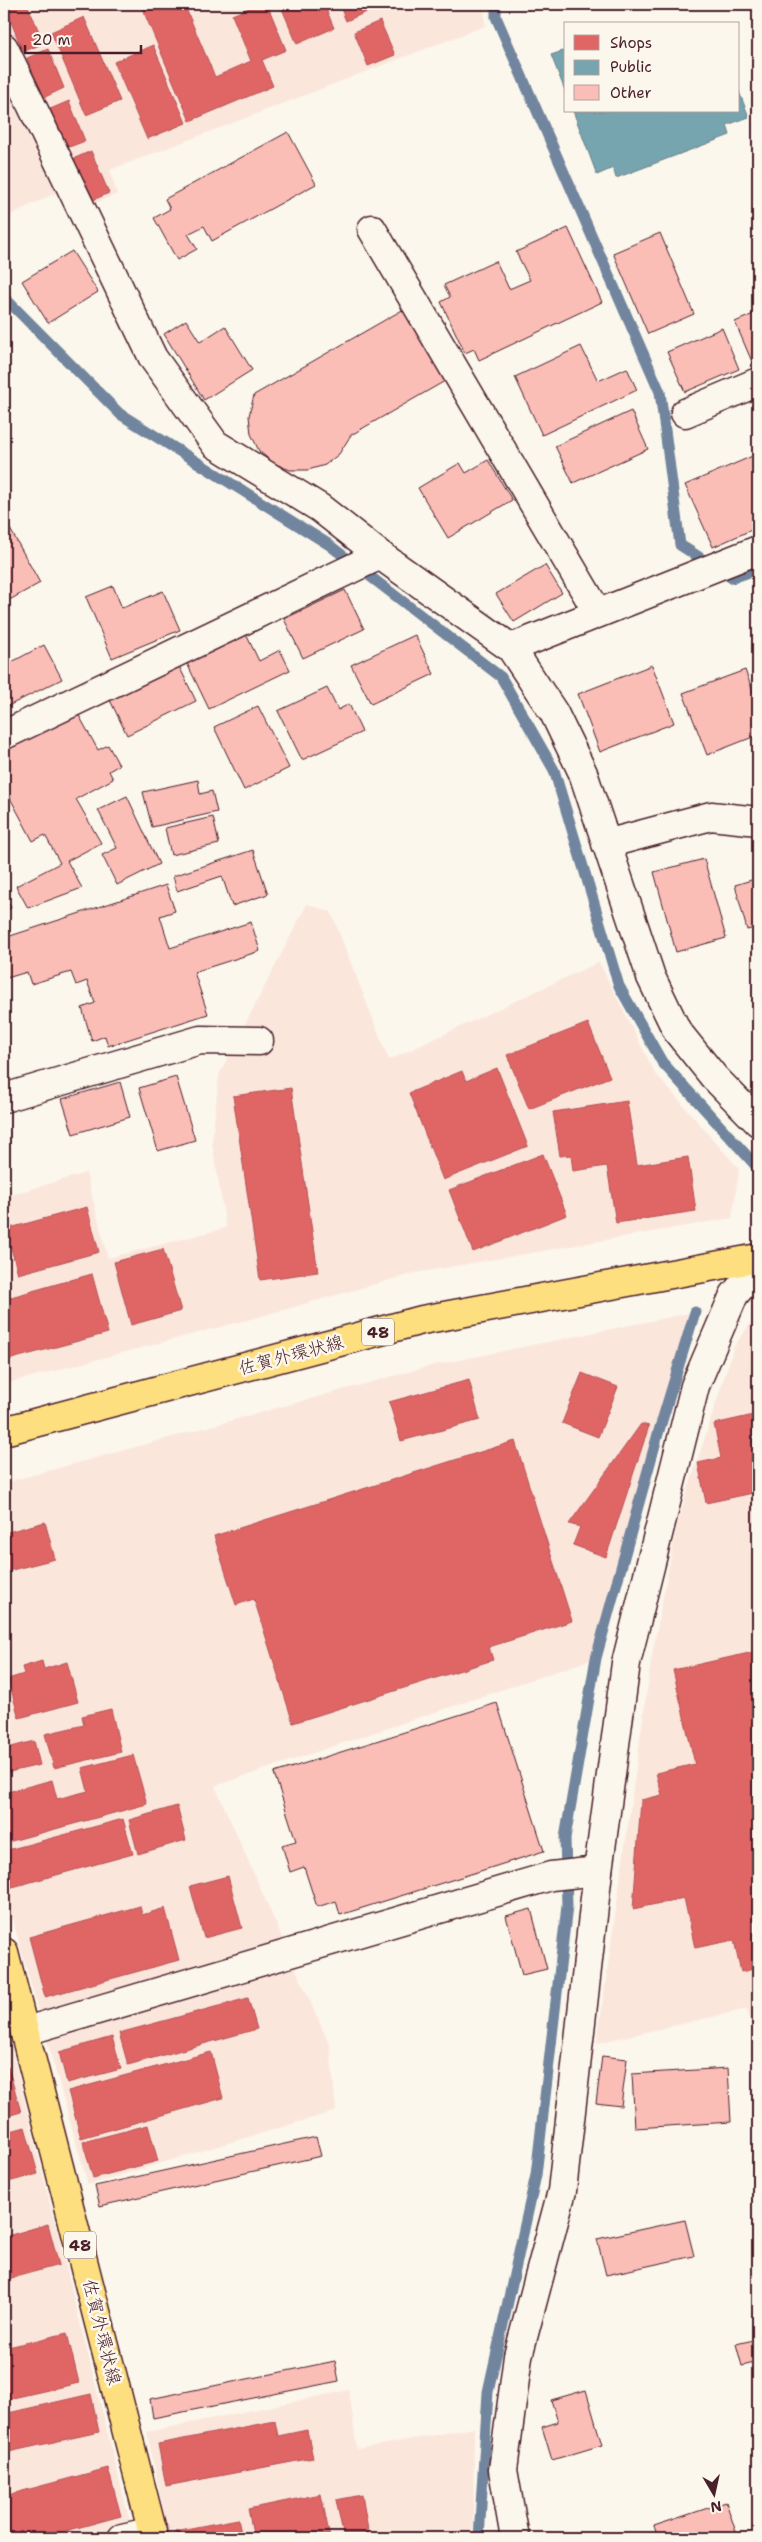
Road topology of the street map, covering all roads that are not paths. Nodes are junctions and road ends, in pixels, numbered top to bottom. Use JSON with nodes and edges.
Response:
{"nodes":[{"id":1,"x":4,"y":48,"type":"edge"},
{"id":2,"x":372,"y":229,"type":"dead end"},
{"id":3,"x":758,"y":382,"type":"edge"},
{"id":4,"x":685,"y":413,"type":"dead end"},
{"id":5,"x":758,"y":550,"type":"edge"},
{"id":6,"x":380,"y":555,"type":"junction"},
{"id":7,"x":598,"y":613,"type":"junction"},
{"id":8,"x":511,"y":648,"type":"junction"},
{"id":9,"x":4,"y":735,"type":"edge"},
{"id":10,"x":758,"y":821,"type":"edge"},
{"id":11,"x":606,"y":844,"type":"junction"},
{"id":12,"x":259,"y":1040,"type":"dead end"},
{"id":13,"x":4,"y":1098,"type":"edge"},
{"id":14,"x":758,"y":1122,"type":"edge"},
{"id":15,"x":758,"y":1258,"type":"edge"},
{"id":16,"x":758,"y":1267,"type":"edge"},
{"id":17,"x":4,"y":1431,"type":"edge"},
{"id":18,"x":598,"y":1870,"type":"junction"},
{"id":19,"x":4,"y":1952,"type":"edge"},
{"id":20,"x":26,"y":2031,"type":"junction"},
{"id":21,"x":154,"y":2535,"type":"edge"},
{"id":22,"x":122,"y":2538,"type":"edge"},
{"id":23,"x":515,"y":2538,"type":"edge"}],
"edges":[{"from":1,"to":6,"type":"street"},
{"from":2,"to":7,"type":"street"},
{"from":3,"to":4,"type":"street"},
{"from":5,"to":7,"type":"street"},
{"from":6,"to":8,"type":"street"},
{"from":6,"to":9,"type":"street"},
{"from":7,"to":8,"type":"street"},
{"from":8,"to":11,"type":"street"},
{"from":10,"to":11,"type":"street"},
{"from":11,"to":14,"type":"street"},
{"from":12,"to":13,"type":"street"},
{"from":15,"to":17,"type":"main road","name":"佐賀外環状線","number":"48"},
{"from":16,"to":18,"type":"street"},
{"from":18,"to":20,"type":"street"},
{"from":18,"to":23,"type":"street"},
{"from":19,"to":20,"type":"main road","name":"佐賀外環状線","number":"48"},
{"from":20,"to":21,"type":"main road","name":"佐賀外環状線","number":"48"},
{"from":21,"to":22,"type":"street"}]}
